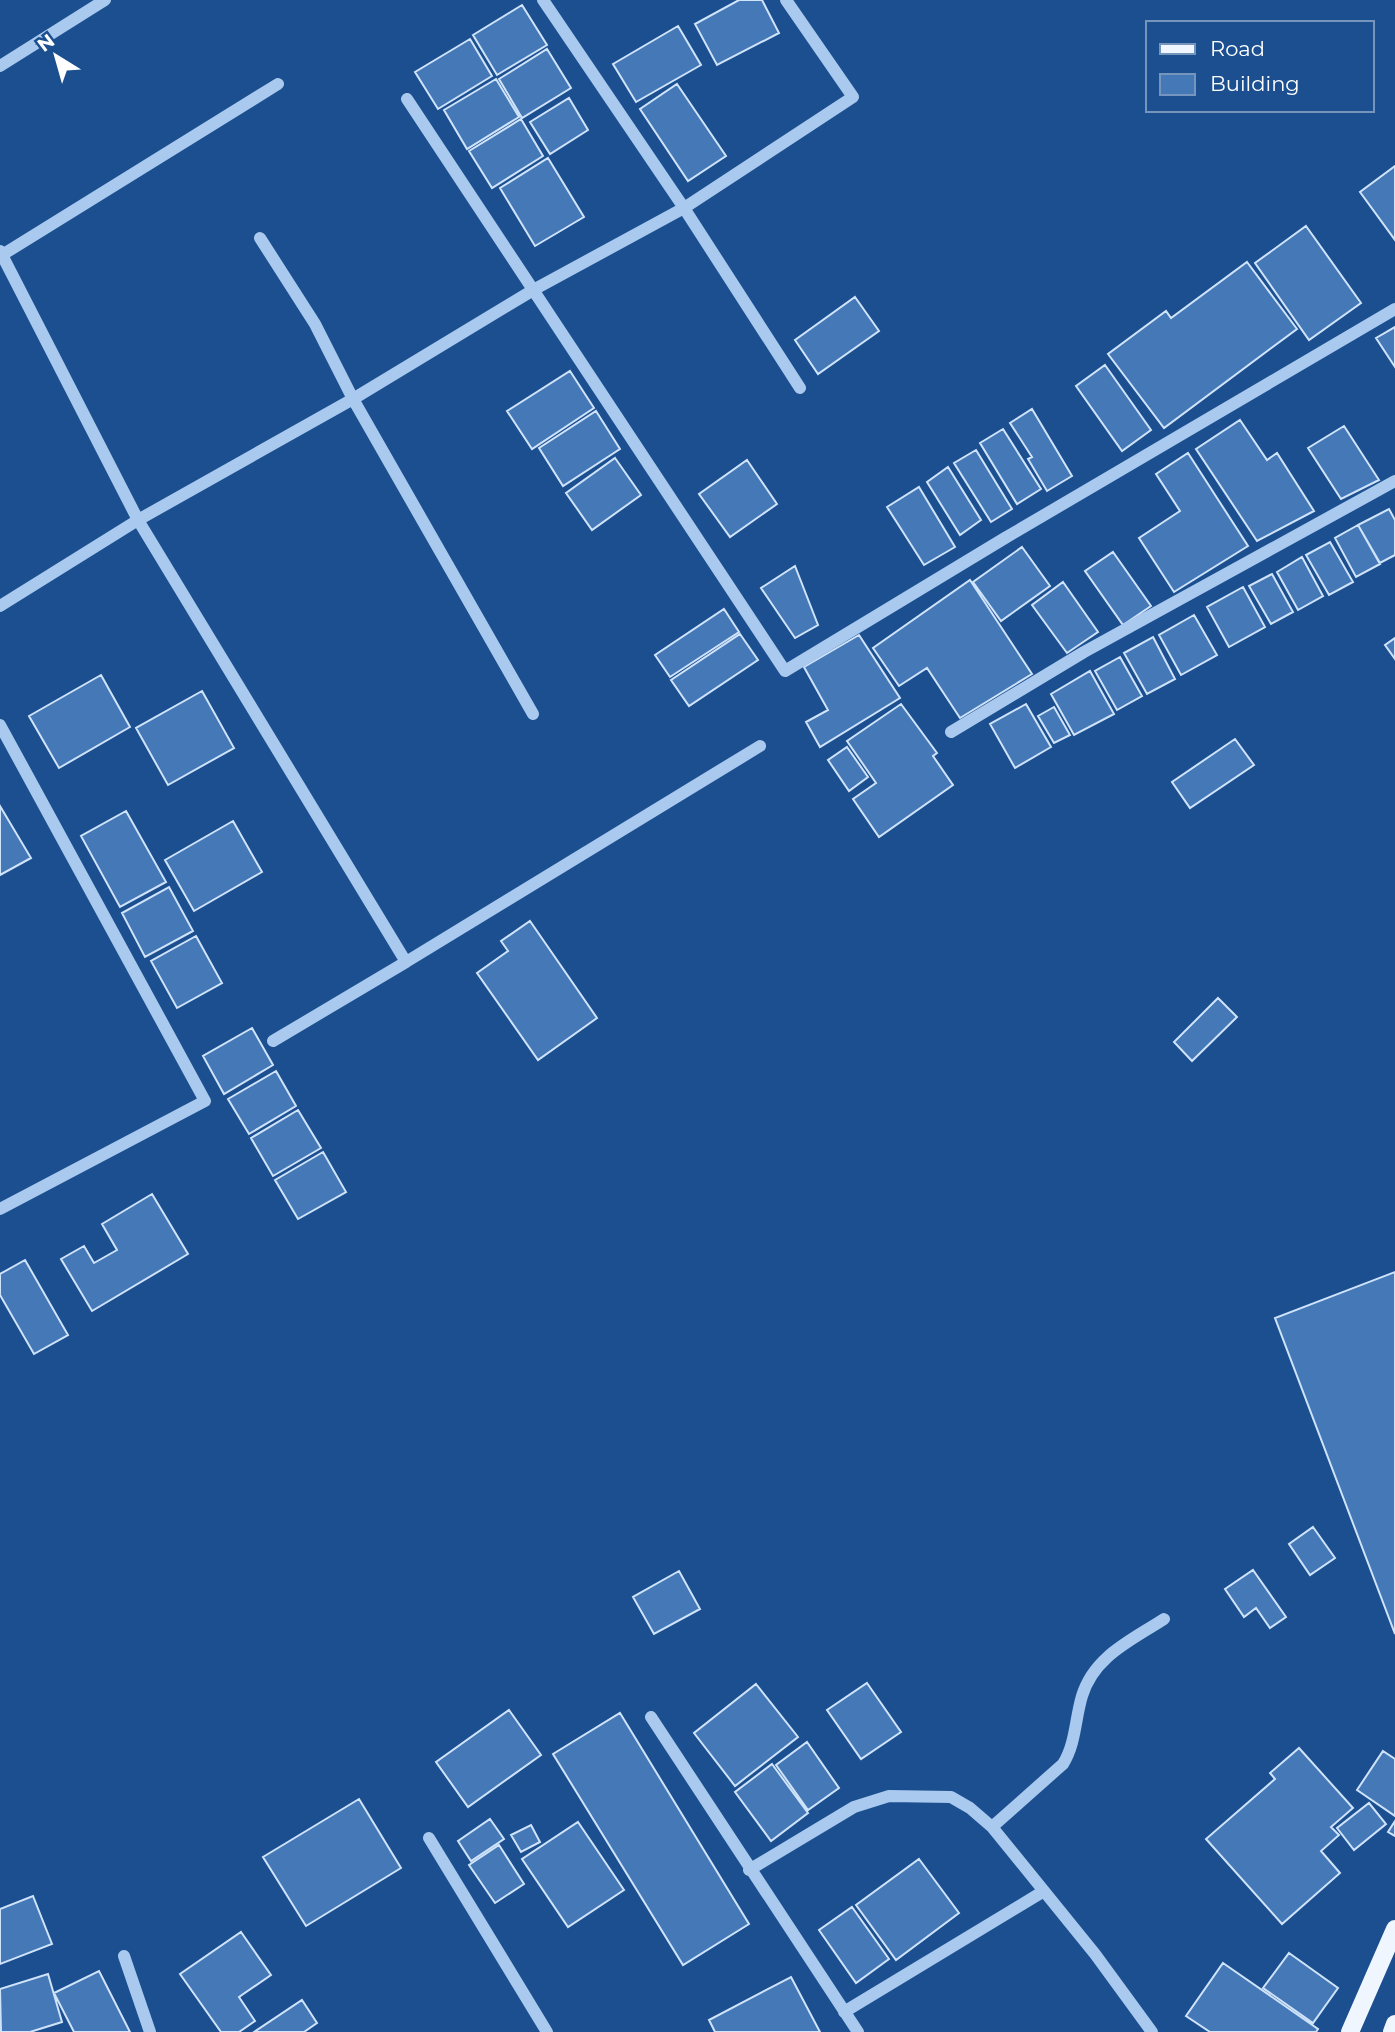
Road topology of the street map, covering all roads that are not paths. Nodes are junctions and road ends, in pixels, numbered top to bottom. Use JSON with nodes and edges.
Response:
{"nodes":[{"id":1,"x":105,"y":0,"type":"edge"},
{"id":2,"x":543,"y":0,"type":"edge"},
{"id":3,"x":786,"y":0,"type":"edge"},
{"id":4,"x":0,"y":66,"type":"edge"},
{"id":5,"x":278,"y":84,"type":"dead end"},
{"id":6,"x":407,"y":99,"type":"dead end"},
{"id":7,"x":684,"y":208,"type":"junction"},
{"id":8,"x":260,"y":238,"type":"dead end"},
{"id":9,"x":1,"y":253,"type":"edge"},
{"id":10,"x":535,"y":289,"type":"junction"},
{"id":11,"x":1395,"y":309,"type":"edge"},
{"id":12,"x":800,"y":387,"type":"dead end"},
{"id":13,"x":353,"y":399,"type":"junction"},
{"id":14,"x":1395,"y":481,"type":"edge"},
{"id":15,"x":138,"y":520,"type":"junction"},
{"id":16,"x":0,"y":606,"type":"edge"},
{"id":17,"x":533,"y":714,"type":"dead end"},
{"id":18,"x":0,"y":724,"type":"edge"},
{"id":19,"x":951,"y":732,"type":"dead end"},
{"id":20,"x":760,"y":746,"type":"dead end"},
{"id":21,"x":406,"y":962,"type":"junction"},
{"id":22,"x":273,"y":1041,"type":"dead end"},
{"id":23,"x":0,"y":1209,"type":"edge"},
{"id":24,"x":1164,"y":1619,"type":"dead end"},
{"id":25,"x":651,"y":1717,"type":"dead end"},
{"id":26,"x":992,"y":1827,"type":"junction"},
{"id":27,"x":429,"y":1838,"type":"dead end"},
{"id":28,"x":749,"y":1870,"type":"junction"},
{"id":29,"x":1044,"y":1891,"type":"junction"},
{"id":30,"x":1395,"y":1929,"type":"edge"},
{"id":31,"x":124,"y":1956,"type":"dead end"},
{"id":32,"x":845,"y":2012,"type":"junction"},
{"id":33,"x":1395,"y":2024,"type":"edge"},
{"id":34,"x":150,"y":2032,"type":"edge"},
{"id":35,"x":547,"y":2032,"type":"edge"},
{"id":36,"x":858,"y":2032,"type":"edge"},
{"id":37,"x":1152,"y":2032,"type":"edge"},
{"id":38,"x":1349,"y":2032,"type":"edge"},
{"id":39,"x":1392,"y":2032,"type":"edge"}],
"edges":[{"from":1,"to":4,"type":"street"},
{"from":2,"to":7,"type":"street"},
{"from":3,"to":7,"type":"street"},
{"from":5,"to":9,"type":"street"},
{"from":6,"to":10,"type":"street"},
{"from":7,"to":10,"type":"street"},
{"from":7,"to":12,"type":"street"},
{"from":8,"to":13,"type":"street"},
{"from":9,"to":15,"type":"street"},
{"from":10,"to":11,"type":"street"},
{"from":10,"to":13,"type":"street"},
{"from":13,"to":15,"type":"street"},
{"from":13,"to":17,"type":"street"},
{"from":14,"to":19,"type":"street"},
{"from":15,"to":16,"type":"street"},
{"from":15,"to":21,"type":"street"},
{"from":18,"to":23,"type":"street"},
{"from":20,"to":21,"type":"street"},
{"from":21,"to":22,"type":"street"},
{"from":24,"to":26,"type":"street"},
{"from":25,"to":28,"type":"street"},
{"from":26,"to":28,"type":"street"},
{"from":26,"to":29,"type":"street"},
{"from":27,"to":35,"type":"street"},
{"from":28,"to":32,"type":"street"},
{"from":29,"to":32,"type":"street"},
{"from":29,"to":37,"type":"street"},
{"from":30,"to":38,"type":"main road"},
{"from":31,"to":34,"type":"street"},
{"from":32,"to":36,"type":"street"},
{"from":33,"to":39,"type":"main road"}]}
